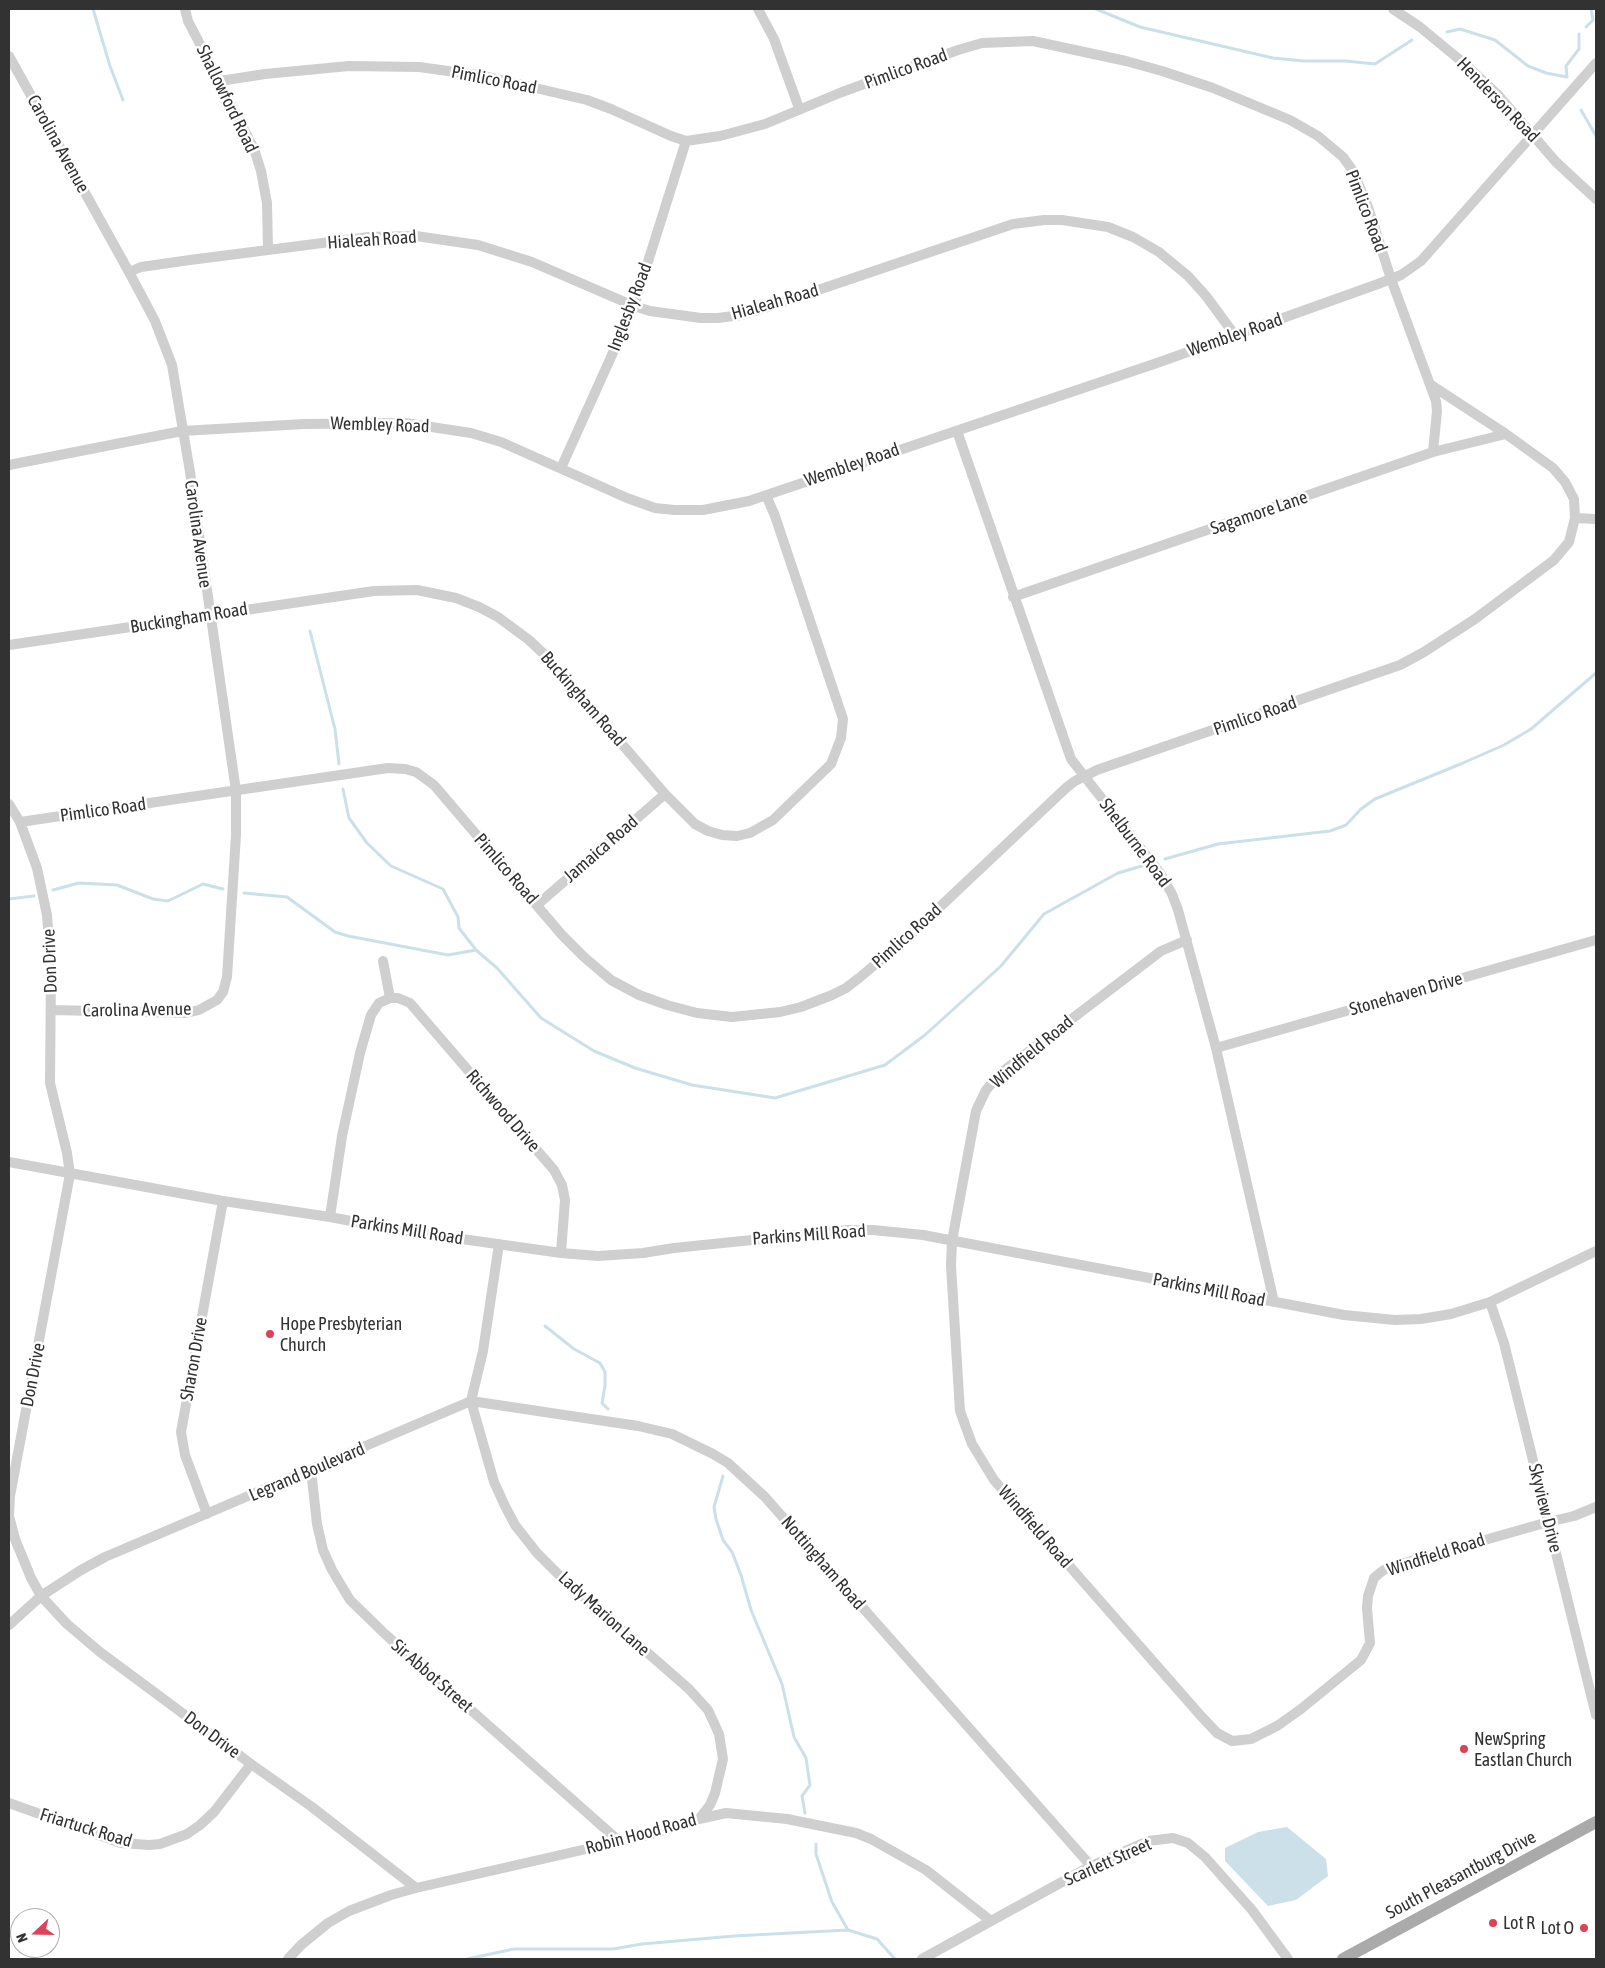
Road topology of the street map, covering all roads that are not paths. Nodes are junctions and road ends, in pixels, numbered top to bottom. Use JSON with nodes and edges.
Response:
{"nodes":[{"id":1,"x":185,"y":9,"type":"edge"},
{"id":2,"x":758,"y":9,"type":"edge"},
{"id":3,"x":1393,"y":9,"type":"edge"},
{"id":4,"x":9,"y":56,"type":"edge"},
{"id":5,"x":1596,"y":63,"type":"edge"},
{"id":6,"x":220,"y":82,"type":"junction"},
{"id":7,"x":799,"y":108,"type":"junction"},
{"id":8,"x":1533,"y":135,"type":"junction"},
{"id":9,"x":686,"y":141,"type":"junction"},
{"id":10,"x":1596,"y":199,"type":"edge"},
{"id":11,"x":268,"y":250,"type":"junction"},
{"id":12,"x":129,"y":272,"type":"junction"},
{"id":13,"x":1391,"y":279,"type":"junction"},
{"id":14,"x":634,"y":306,"type":"junction"},
{"id":15,"x":1234,"y":334,"type":"junction"},
{"id":16,"x":1431,"y":384,"type":"junction"},
{"id":17,"x":182,"y":431,"type":"junction"},
{"id":18,"x":956,"y":431,"type":"junction"},
{"id":19,"x":1506,"y":434,"type":"junction"},
{"id":20,"x":1433,"y":452,"type":"junction"},
{"id":21,"x":9,"y":465,"type":"edge"},
{"id":22,"x":561,"y":468,"type":"junction"},
{"id":23,"x":766,"y":495,"type":"junction"},
{"id":24,"x":1575,"y":518,"type":"junction"},
{"id":25,"x":1596,"y":519,"type":"edge"},
{"id":26,"x":1013,"y":597,"type":"junction"},
{"id":27,"x":210,"y":615,"type":"junction"},
{"id":28,"x":9,"y":645,"type":"edge"},
{"id":29,"x":1084,"y":776,"type":"junction"},
{"id":30,"x":236,"y":791,"type":"junction"},
{"id":31,"x":665,"y":794,"type":"junction"},
{"id":32,"x":9,"y":804,"type":"edge"},
{"id":33,"x":20,"y":822,"type":"junction"},
{"id":34,"x":537,"y":905,"type":"junction"},
{"id":35,"x":1187,"y":940,"type":"junction"},
{"id":36,"x":1596,"y":940,"type":"edge"},
{"id":37,"x":382,"y":961,"type":"dead end"},
{"id":38,"x":390,"y":998,"type":"junction"},
{"id":39,"x":51,"y":1010,"type":"junction"},
{"id":40,"x":1216,"y":1048,"type":"junction"},
{"id":41,"x":9,"y":1162,"type":"edge"},
{"id":42,"x":70,"y":1174,"type":"junction"},
{"id":43,"x":222,"y":1201,"type":"junction"},
{"id":44,"x":330,"y":1217,"type":"junction"},
{"id":45,"x":952,"y":1241,"type":"junction"},
{"id":46,"x":499,"y":1244,"type":"junction"},
{"id":47,"x":1596,"y":1251,"type":"edge"},
{"id":48,"x":561,"y":1253,"type":"junction"},
{"id":49,"x":1274,"y":1302,"type":"junction"},
{"id":50,"x":1490,"y":1302,"type":"junction"},
{"id":51,"x":471,"y":1401,"type":"junction"},
{"id":52,"x":311,"y":1470,"type":"junction"},
{"id":53,"x":1596,"y":1507,"type":"edge"},
{"id":54,"x":206,"y":1514,"type":"junction"},
{"id":55,"x":1548,"y":1522,"type":"junction"},
{"id":56,"x":41,"y":1596,"type":"junction"},
{"id":57,"x":9,"y":1625,"type":"edge"},
{"id":58,"x":1596,"y":1714,"type":"edge"},
{"id":59,"x":251,"y":1764,"type":"junction"},
{"id":60,"x":9,"y":1803,"type":"edge"},
{"id":61,"x":699,"y":1819,"type":"junction"},
{"id":62,"x":1596,"y":1822,"type":"edge"},
{"id":63,"x":619,"y":1841,"type":"junction"},
{"id":64,"x":1091,"y":1866,"type":"junction"},
{"id":65,"x":416,"y":1888,"type":"junction"},
{"id":66,"x":991,"y":1921,"type":"junction"},
{"id":67,"x":288,"y":1959,"type":"edge"},
{"id":68,"x":922,"y":1959,"type":"edge"},
{"id":69,"x":1288,"y":1959,"type":"edge"},
{"id":70,"x":1343,"y":1959,"type":"edge"}],
"edges":[{"from":1,"to":6,"type":"street","name":"Shallowford Road"},
{"from":2,"to":7,"type":"street"},
{"from":3,"to":8,"type":"street","name":"Henderson Road"},
{"from":4,"to":12,"type":"street","name":"Carolina Avenue"},
{"from":5,"to":8,"type":"street","name":"Wembley Road"},
{"from":6,"to":9,"type":"street","name":"Pimlico Road"},
{"from":6,"to":11,"type":"street","name":"Shallowford Road"},
{"from":7,"to":9,"type":"street","name":"Pimlico Road"},
{"from":7,"to":13,"type":"street","name":"Pimlico Road"},
{"from":8,"to":10,"type":"street","name":"Henderson Road"},
{"from":8,"to":13,"type":"street","name":"Wembley Road"},
{"from":9,"to":14,"type":"street","name":"Inglesby Road"},
{"from":11,"to":12,"type":"street","name":"Hialeah Road"},
{"from":11,"to":14,"type":"street","name":"Hialeah Road"},
{"from":12,"to":17,"type":"street","name":"Carolina Avenue"},
{"from":13,"to":15,"type":"street","name":"Wembley Road"},
{"from":13,"to":16,"type":"street","name":"Pimlico Road"},
{"from":14,"to":15,"type":"street","name":"Hialeah Road"},
{"from":14,"to":22,"type":"street","name":"Inglesby Road"},
{"from":15,"to":18,"type":"street","name":"Wembley Road"},
{"from":16,"to":19,"type":"street","name":"Pimlico Road"},
{"from":16,"to":20,"type":"street","name":"Pimlico Road"},
{"from":17,"to":21,"type":"street","name":"Wembley Road"},
{"from":17,"to":22,"type":"street","name":"Wembley Road"},
{"from":17,"to":27,"type":"street","name":"Carolina Avenue"},
{"from":18,"to":23,"type":"street","name":"Wembley Road"},
{"from":18,"to":26,"type":"street","name":"Shelburne Road"},
{"from":19,"to":20,"type":"street","name":"Sagamore Lane"},
{"from":19,"to":24,"type":"street","name":"Pimlico Road"},
{"from":20,"to":26,"type":"street","name":"Sagamore Lane"},
{"from":22,"to":23,"type":"street","name":"Wembley Road"},
{"from":23,"to":31,"type":"street","name":"Buckingham Road"},
{"from":24,"to":25,"type":"street"},
{"from":24,"to":29,"type":"street","name":"Pimlico Road"},
{"from":26,"to":29,"type":"street","name":"Shelburne Road"},
{"from":27,"to":28,"type":"street","name":"Buckingham Road"},
{"from":27,"to":30,"type":"street","name":"Carolina Avenue"},
{"from":27,"to":31,"type":"street","name":"Buckingham Road"},
{"from":29,"to":34,"type":"street","name":"Pimlico Road"},
{"from":29,"to":35,"type":"street","name":"Shelburne Road"},
{"from":30,"to":33,"type":"street","name":"Pimlico Road"},
{"from":30,"to":34,"type":"street","name":"Pimlico Road"},
{"from":30,"to":39,"type":"street","name":"Carolina Avenue"},
{"from":31,"to":34,"type":"street","name":"Jamaica Road"},
{"from":32,"to":33,"type":"street","name":"Don Drive"},
{"from":33,"to":39,"type":"street","name":"Don Drive"},
{"from":35,"to":40,"type":"street","name":"Shelburne Road"},
{"from":35,"to":45,"type":"street","name":"Windfield Road"},
{"from":36,"to":40,"type":"street","name":"Stonehaven Drive"},
{"from":37,"to":38,"type":"street"},
{"from":38,"to":44,"type":"street"},
{"from":38,"to":48,"type":"street","name":"Richwood Drive"},
{"from":39,"to":42,"type":"street","name":"Don Drive"},
{"from":40,"to":49,"type":"street","name":"Shelburne Road"},
{"from":41,"to":42,"type":"street","name":"Parkins Mill Road"},
{"from":42,"to":43,"type":"street","name":"Parkins Mill Road"},
{"from":42,"to":56,"type":"street","name":"Don Drive"},
{"from":43,"to":44,"type":"street","name":"Parkins Mill Road"},
{"from":43,"to":54,"type":"street","name":"Sharon Drive"},
{"from":44,"to":46,"type":"street","name":"Parkins Mill Road"},
{"from":45,"to":48,"type":"street","name":"Parkins Mill Road"},
{"from":45,"to":49,"type":"street","name":"Parkins Mill Road"},
{"from":45,"to":55,"type":"street","name":"Windfield Road"},
{"from":46,"to":48,"type":"street","name":"Parkins Mill Road"},
{"from":46,"to":51,"type":"street"},
{"from":47,"to":50,"type":"street","name":"Parkins Mill Road"},
{"from":49,"to":50,"type":"street","name":"Parkins Mill Road"},
{"from":50,"to":55,"type":"street","name":"Skyview Drive"},
{"from":51,"to":52,"type":"street","name":"Legrand Boulevard"},
{"from":51,"to":61,"type":"street","name":"Lady Marion Lane"},
{"from":51,"to":64,"type":"street","name":"Nottingham Road"},
{"from":52,"to":54,"type":"street","name":"Legrand Boulevard"},
{"from":52,"to":63,"type":"street","name":"Sir Abbot Street"},
{"from":53,"to":55,"type":"street","name":"Windfield Road"},
{"from":54,"to":56,"type":"street","name":"Legrand Boulevard"},
{"from":55,"to":58,"type":"street","name":"Skyview Drive"},
{"from":56,"to":57,"type":"street","name":"Legrand Boulevard"},
{"from":56,"to":59,"type":"street","name":"Don Drive"},
{"from":59,"to":60,"type":"street","name":"Friartuck Road"},
{"from":59,"to":65,"type":"street","name":"Don Drive"},
{"from":61,"to":63,"type":"street","name":"Robin Hood Road"},
{"from":61,"to":66,"type":"street","name":"Robin Hood Road"},
{"from":62,"to":70,"type":"main road","name":"South Pleasantburg Drive"},
{"from":63,"to":65,"type":"street","name":"Robin Hood Road"},
{"from":64,"to":66,"type":"street","name":"Scarlett Street"},
{"from":64,"to":69,"type":"street","name":"Scarlett Street"},
{"from":65,"to":67,"type":"street","name":"Robin Hood Road"},
{"from":66,"to":68,"type":"street","name":"Scarlett Street"}]}
